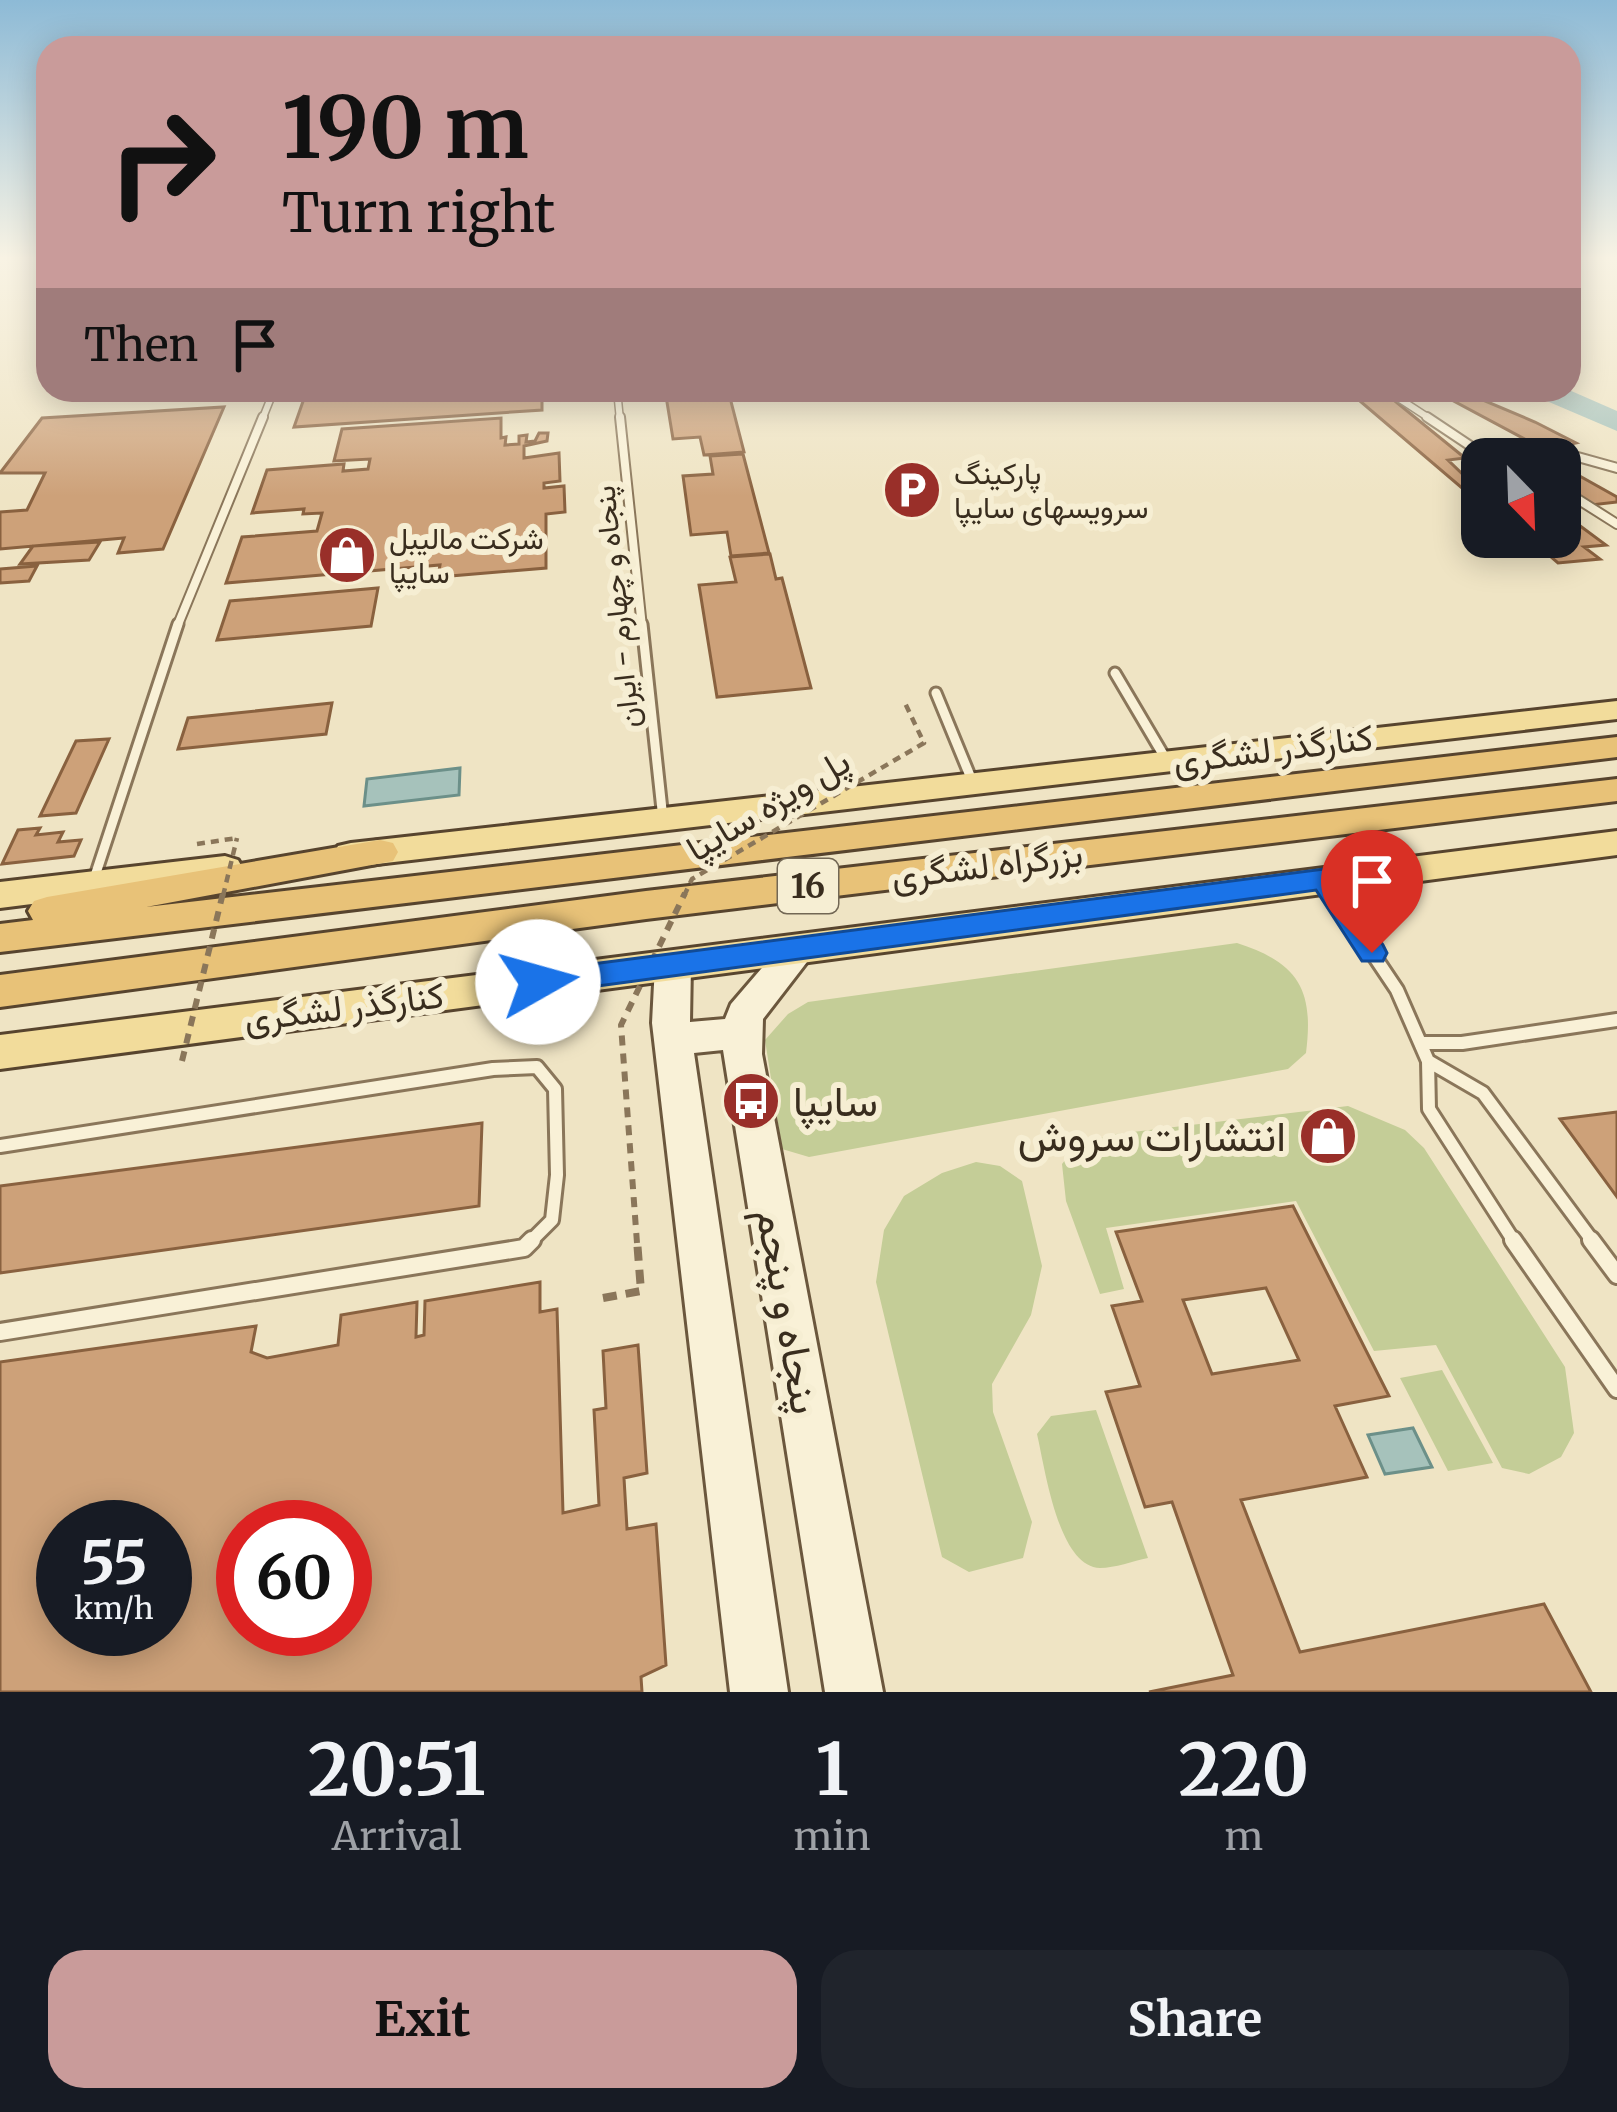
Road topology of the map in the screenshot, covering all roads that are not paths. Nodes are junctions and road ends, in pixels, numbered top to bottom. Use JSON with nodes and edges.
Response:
{"nodes":[{"id":1,"x":269,"y":402,"type":"edge"},
{"id":2,"x":617,"y":402,"type":"edge"},
{"id":3,"x":1404,"y":402,"type":"edge"},
{"id":4,"x":1461,"y":440,"type":"edge"},
{"id":5,"x":1581,"y":458,"type":"edge"},
{"id":6,"x":1617,"y":468,"type":"edge"},
{"id":7,"x":1581,"y":501,"type":"edge"},
{"id":8,"x":1617,"y":524,"type":"edge"},
{"id":9,"x":1115,"y":674,"type":"dead end"},
{"id":10,"x":936,"y":693,"type":"dead end"},
{"id":11,"x":1617,"y":710,"type":"edge"},
{"id":12,"x":1617,"y":747,"type":"edge"},
{"id":13,"x":1167,"y":761,"type":"junction"},
{"id":14,"x":974,"y":783,"type":"junction"},
{"id":15,"x":1617,"y":790,"type":"edge"},
{"id":16,"x":663,"y":819,"type":"junction"},
{"id":17,"x":1617,"y":843,"type":"edge"},
{"id":18,"x":380,"y":852,"type":"junction"},
{"id":19,"x":1324,"y":879,"type":"junction"},
{"id":20,"x":92,"y":885,"type":"junction"},
{"id":21,"x":0,"y":895,"type":"edge"},
{"id":22,"x":0,"y":920,"type":"edge"},
{"id":23,"x":0,"y":938,"type":"edge"},
{"id":24,"x":799,"y":949,"type":"junction"},
{"id":25,"x":674,"y":965,"type":"junction"},
{"id":26,"x":0,"y":991,"type":"edge"},
{"id":27,"x":1617,"y":1020,"type":"edge"},
{"id":28,"x":743,"y":1033,"type":"junction"},
{"id":29,"x":674,"y":1039,"type":"junction"},
{"id":30,"x":1420,"y":1043,"type":"junction"},
{"id":31,"x":0,"y":1052,"type":"edge"},
{"id":32,"x":1427,"y":1061,"type":"junction"},
{"id":33,"x":0,"y":1146,"type":"edge"},
{"id":34,"x":1617,"y":1276,"type":"edge"},
{"id":35,"x":0,"y":1332,"type":"edge"},
{"id":36,"x":1617,"y":1389,"type":"edge"},
{"id":37,"x":759,"y":1692,"type":"edge"},
{"id":38,"x":854,"y":1692,"type":"edge"}],
"edges":[{"from":1,"to":20,"type":"lane"},
{"from":2,"to":16,"type":"lane","name":"پنجاه و چهارم - ایران"},
{"from":3,"to":4,"type":"lane"},
{"from":5,"to":6,"type":"lane"},
{"from":7,"to":8,"type":"lane"},
{"from":9,"to":13,"type":"lane"},
{"from":10,"to":14,"type":"lane"},
{"from":11,"to":13,"type":"main road","name":"کنارگذر لشگری"},
{"from":12,"to":23,"type":"highway","name":"بزرگراه لشگری","number":"16"},
{"from":13,"to":14,"type":"main road","name":"کنارگذر لشگری"},
{"from":14,"to":16,"type":"main road","name":"کنارگذر لشگری"},
{"from":15,"to":26,"type":"highway","name":"بزرگراه لشگری","number":"16"},
{"from":16,"to":18,"type":"main road","name":"کنارگذر لشگری"},
{"from":17,"to":19,"type":"main road","name":"کنارگذر لشگری"},
{"from":18,"to":20,"type":"main road","name":"کنارگذر لشگری"},
{"from":18,"to":22,"type":"highway"},
{"from":19,"to":24,"type":"main road","name":"کنارگذر لشگری"},
{"from":19,"to":30,"type":"lane"},
{"from":20,"to":21,"type":"main road","name":"کنارگذر لشگری"},
{"from":24,"to":25,"type":"main road","name":"کنارگذر لشگری"},
{"from":24,"to":28,"type":"main road"},
{"from":25,"to":29,"type":"main road","name":"پنجاه و پنجم"},
{"from":25,"to":31,"type":"main road","name":"کنارگذر لشگری"},
{"from":27,"to":30,"type":"lane"},
{"from":28,"to":29,"type":"main road"},
{"from":28,"to":38,"type":"main road","name":"پنجاه و پنجم"},
{"from":29,"to":37,"type":"main road","name":"پنجاه و پنجم"},
{"from":30,"to":32,"type":"lane"},
{"from":32,"to":34,"type":"lane"},
{"from":32,"to":36,"type":"lane"},
{"from":33,"to":35,"type":"lane"}]}
